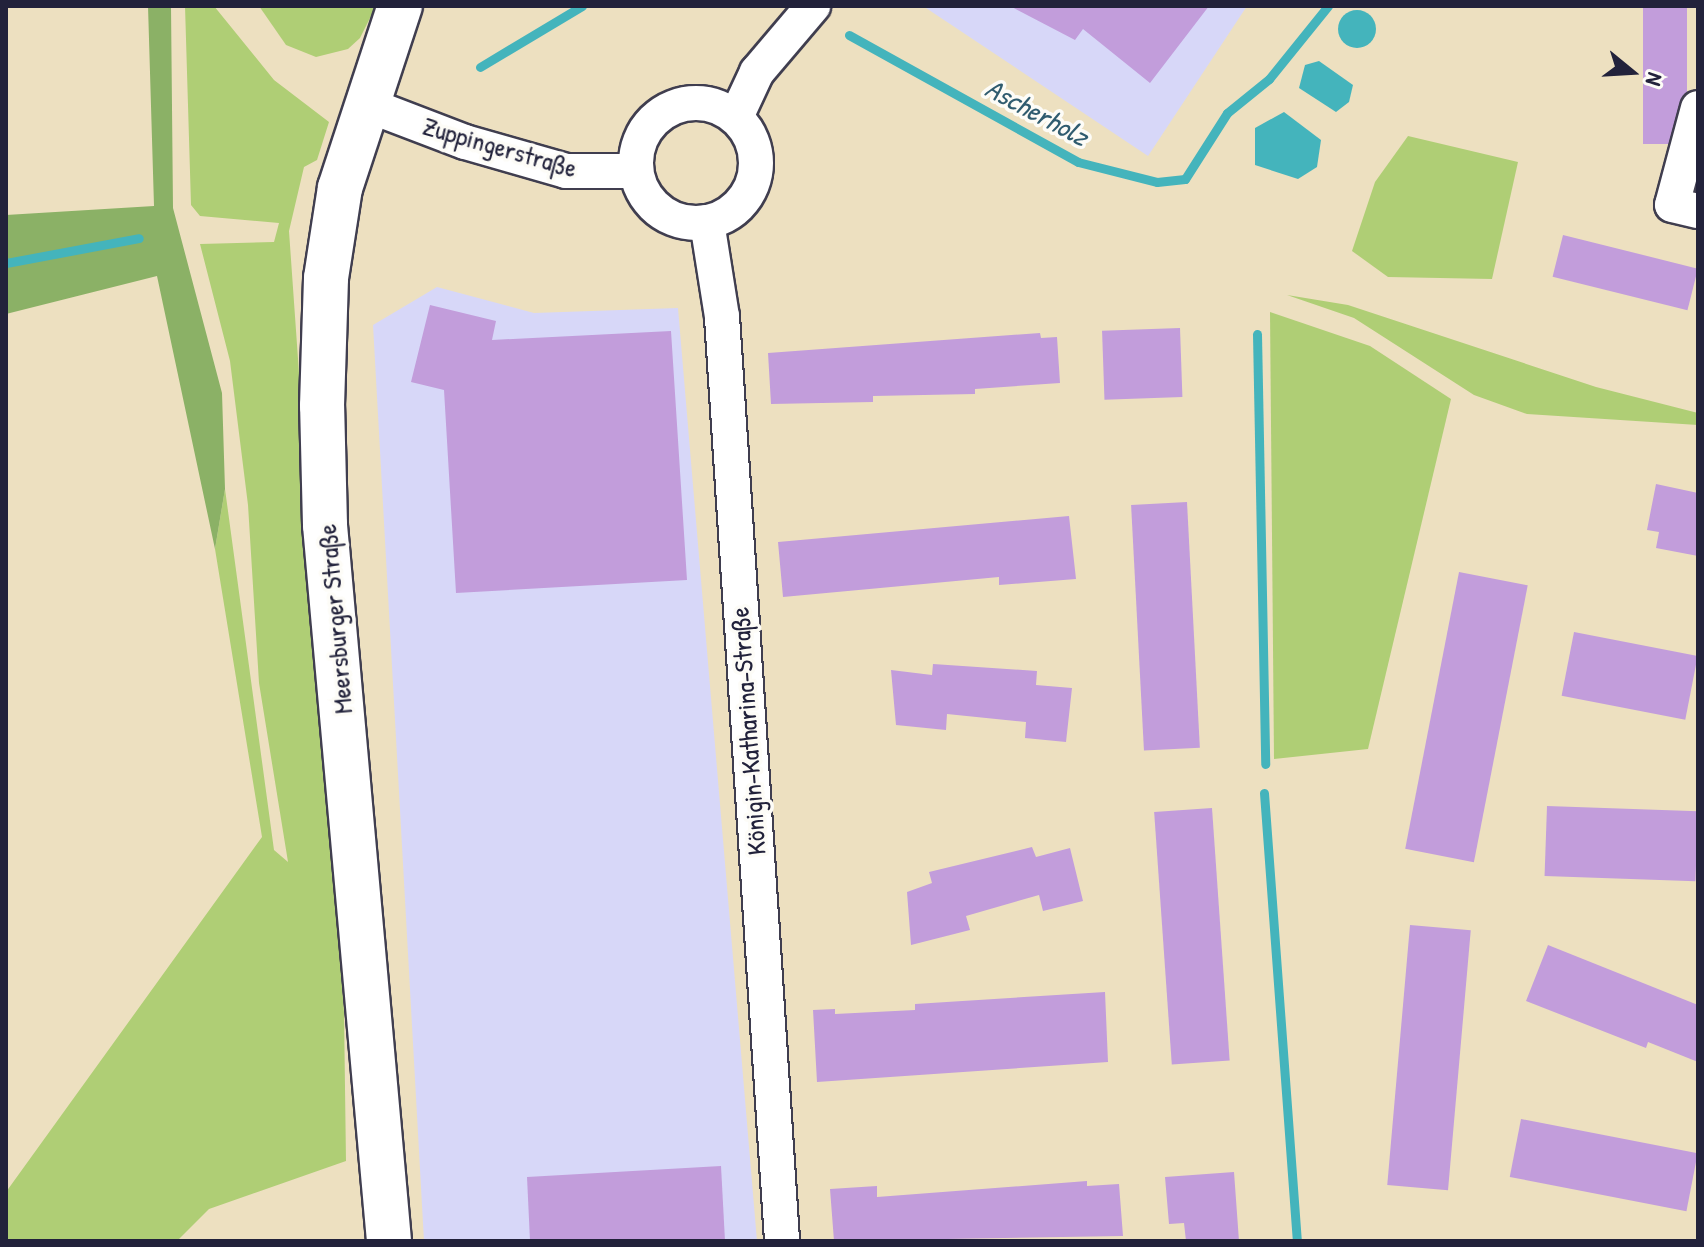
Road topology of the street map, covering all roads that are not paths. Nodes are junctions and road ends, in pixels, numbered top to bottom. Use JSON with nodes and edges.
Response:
{"nodes":[{"id":1,"x":400,"y":6,"type":"edge"},
{"id":2,"x":813,"y":6,"type":"edge"},
{"id":3,"x":368,"y":105,"type":"junction"},
{"id":4,"x":1698,"y":108,"type":"edge"},
{"id":5,"x":736,"y":117,"type":"junction"},
{"id":6,"x":636,"y":171,"type":"junction"},
{"id":7,"x":1698,"y":211,"type":"edge"},
{"id":8,"x":707,"y":222,"type":"junction"},
{"id":9,"x":389,"y":1241,"type":"edge"},
{"id":10,"x":782,"y":1241,"type":"edge"}],
"edges":[{"from":1,"to":3,"type":"street","name":"Meersburger Straße"},
{"from":2,"to":5,"type":"street"},
{"from":3,"to":6,"type":"street","name":"Zuppingerstraße"},
{"from":3,"to":9,"type":"street","name":"Meersburger Straße"},
{"from":4,"to":7,"type":"street"},
{"from":5,"to":6,"type":"street"},
{"from":5,"to":8,"type":"street"},
{"from":6,"to":8,"type":"street"},
{"from":8,"to":10,"type":"street","name":"Königin-Katharina-Straße"}]}
